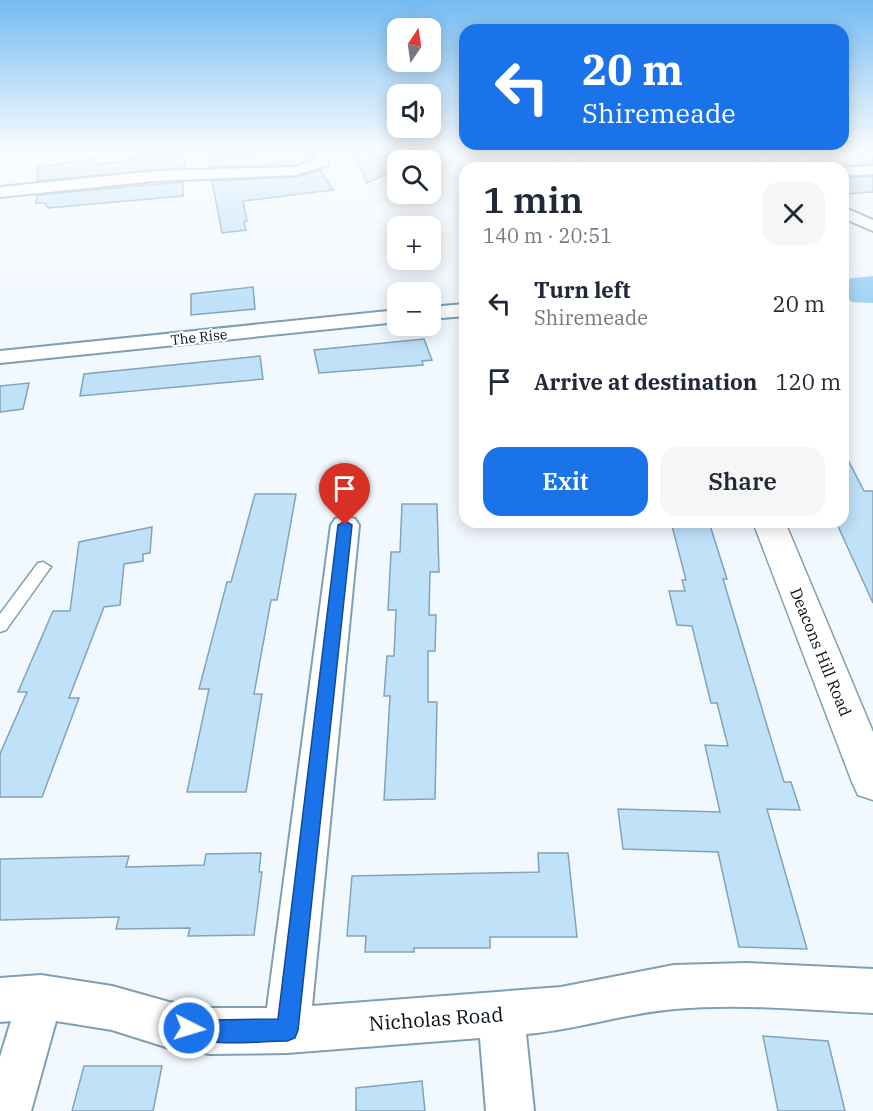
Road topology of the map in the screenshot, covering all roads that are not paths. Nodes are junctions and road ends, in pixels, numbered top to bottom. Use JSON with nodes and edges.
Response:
{"nodes":[{"id":1,"x":849,"y":215,"type":"edge"},
{"id":2,"x":873,"y":226,"type":"edge"},
{"id":3,"x":459,"y":310,"type":"edge"},
{"id":4,"x":441,"y":312,"type":"edge"},
{"id":5,"x":387,"y":317,"type":"edge"},
{"id":6,"x":0,"y":357,"type":"edge"},
{"id":7,"x":345,"y":525,"type":"dead end"},
{"id":8,"x":771,"y":528,"type":"edge"},
{"id":9,"x":43,"y":567,"type":"dead end"},
{"id":10,"x":0,"y":626,"type":"edge"},
{"id":11,"x":873,"y":782,"type":"edge"},
{"id":12,"x":873,"y":991,"type":"edge"},
{"id":13,"x":21,"y":998,"type":"edge"},
{"id":14,"x":501,"y":1014,"type":"junction"},
{"id":15,"x":287,"y":1030,"type":"junction"},
{"id":16,"x":7,"y":1111,"type":"edge"},
{"id":17,"x":510,"y":1111,"type":"edge"}],
"edges":[{"from":1,"to":2,"type":"street"},
{"from":3,"to":4,"type":"street"},
{"from":5,"to":6,"type":"street","name":"The Rise"},
{"from":7,"to":15,"type":"street"},
{"from":8,"to":11,"type":"street","name":"Deacons Hill Road"},
{"from":9,"to":10,"type":"lane"},
{"from":12,"to":14,"type":"street","name":"Nicholas Road"},
{"from":13,"to":15,"type":"street","name":"Nicholas Road"},
{"from":13,"to":16,"type":"street"},
{"from":14,"to":15,"type":"street","name":"Nicholas Road"},
{"from":14,"to":17,"type":"street"}]}
